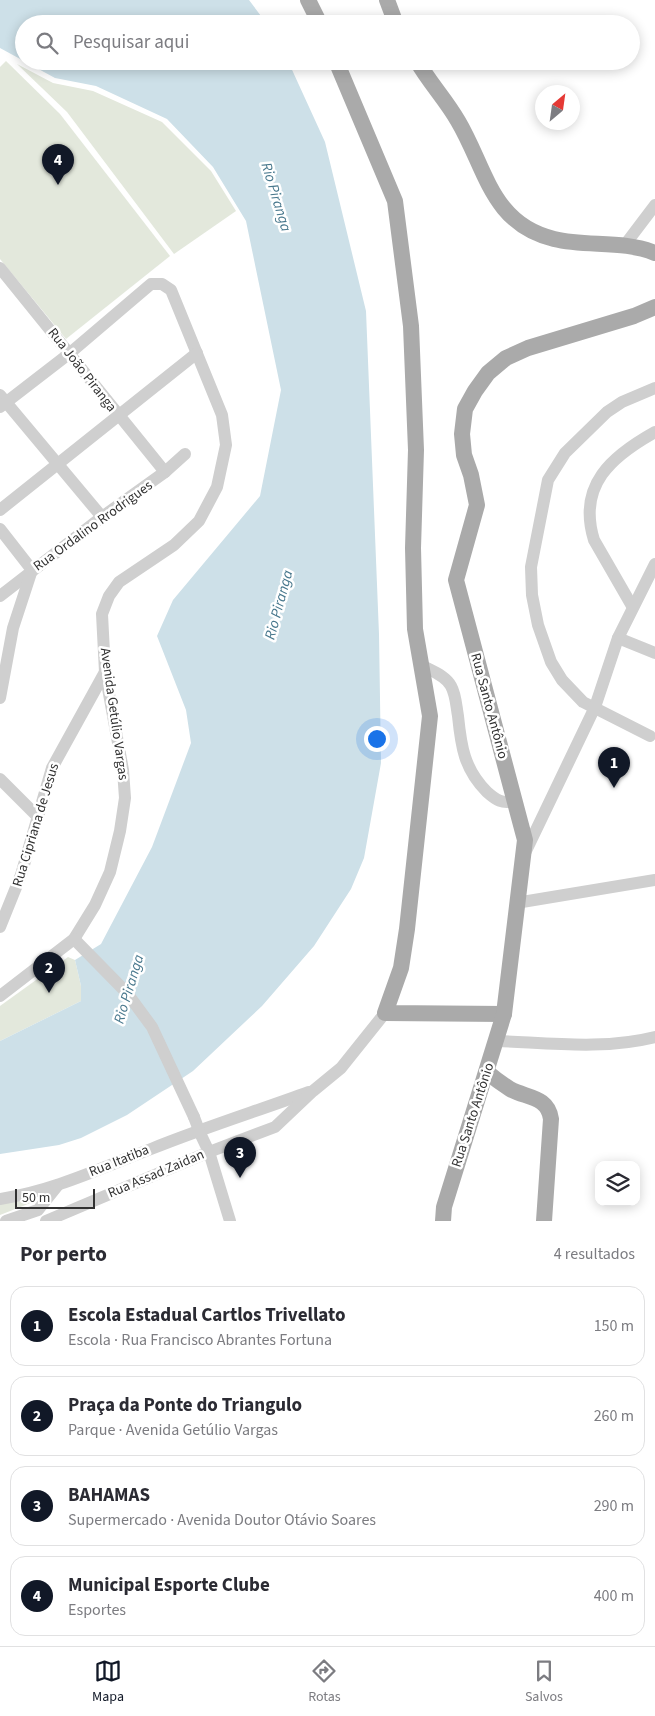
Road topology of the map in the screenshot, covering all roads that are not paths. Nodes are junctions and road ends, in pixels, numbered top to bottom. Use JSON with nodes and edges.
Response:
{"nodes":[{"id":1,"x":308,"y":0,"type":"edge"},
{"id":2,"x":386,"y":0,"type":"edge"},
{"id":3,"x":316,"y":15,"type":"edge"},
{"id":4,"x":392,"y":15,"type":"edge"},
{"id":5,"x":340,"y":70,"type":"edge"},
{"id":6,"x":423,"y":70,"type":"edge"},
{"id":7,"x":655,"y":205,"type":"edge"},
{"id":8,"x":624,"y":246,"type":"junction"},
{"id":9,"x":655,"y":252,"type":"edge"},
{"id":10,"x":0,"y":268,"type":"edge"},
{"id":11,"x":655,"y":307,"type":"edge"},
{"id":12,"x":70,"y":353,"type":"junction"},
{"id":13,"x":197,"y":353,"type":"junction"},
{"id":14,"x":655,"y":388,"type":"edge"},
{"id":15,"x":2,"y":402,"type":"edge"},
{"id":16,"x":119,"y":416,"type":"junction"},
{"id":17,"x":655,"y":432,"type":"edge"},
{"id":18,"x":185,"y":454,"type":"dead end"},
{"id":19,"x":57,"y":464,"type":"junction"},
{"id":20,"x":164,"y":472,"type":"junction"},
{"id":21,"x":0,"y":510,"type":"edge"},
{"id":22,"x":102,"y":517,"type":"junction"},
{"id":23,"x":0,"y":529,"type":"edge"},
{"id":24,"x":655,"y":564,"type":"edge"},
{"id":25,"x":32,"y":570,"type":"junction"},
{"id":26,"x":0,"y":596,"type":"edge"},
{"id":27,"x":632,"y":606,"type":"junction"},
{"id":28,"x":618,"y":638,"type":"junction"},
{"id":29,"x":655,"y":653,"type":"edge"},
{"id":30,"x":423,"y":666,"type":"junction"},
{"id":31,"x":105,"y":672,"type":"junction"},
{"id":32,"x":0,"y":698,"type":"edge"},
{"id":33,"x":595,"y":707,"type":"junction"},
{"id":34,"x":650,"y":736,"type":"dead end"},
{"id":35,"x":0,"y":779,"type":"edge"},
{"id":36,"x":514,"y":801,"type":"junction"},
{"id":37,"x":38,"y":817,"type":"junction"},
{"id":38,"x":522,"y":860,"type":"junction"},
{"id":39,"x":655,"y":880,"type":"edge"},
{"id":40,"x":516,"y":904,"type":"junction"},
{"id":41,"x":0,"y":927,"type":"edge"},
{"id":42,"x":77,"y":942,"type":"junction"},
{"id":43,"x":0,"y":996,"type":"edge"},
{"id":44,"x":385,"y":1013,"type":"junction"},
{"id":45,"x":504,"y":1014,"type":"junction"},
{"id":46,"x":655,"y":1037,"type":"edge"},
{"id":47,"x":497,"y":1041,"type":"junction"},
{"id":48,"x":487,"y":1072,"type":"junction"},
{"id":49,"x":313,"y":1091,"type":"junction"},
{"id":50,"x":181,"y":1138,"type":"joint"},
{"id":51,"x":209,"y":1152,"type":"junction"},
{"id":52,"x":58,"y":1186,"type":"junction"},
{"id":53,"x":0,"y":1199,"type":"edge"},
{"id":54,"x":6,"y":1221,"type":"edge"},
{"id":55,"x":46,"y":1221,"type":"edge"},
{"id":56,"x":230,"y":1221,"type":"edge"},
{"id":57,"x":443,"y":1221,"type":"edge"},
{"id":58,"x":544,"y":1221,"type":"edge"}],
"edges":[{"from":1,"to":3,"type":"main road"},
{"from":2,"to":4,"type":"main road"},
{"from":5,"to":30,"type":"main road"},
{"from":6,"to":8,"type":"main road"},
{"from":7,"to":8,"type":"street"},
{"from":8,"to":9,"type":"main road"},
{"from":10,"to":12,"type":"street","name":"Rua João Piranga"},
{"from":11,"to":36,"type":"main road","name":"Rua Santo Antônio"},
{"from":12,"to":13,"type":"street","name":"Avenida Getúlio Vargas"},
{"from":12,"to":15,"type":"street"},
{"from":12,"to":16,"type":"street","name":"Rua João Piranga"},
{"from":13,"to":16,"type":"street"},
{"from":13,"to":31,"type":"street","name":"Avenida Getúlio Vargas"},
{"from":14,"to":33,"type":"street"},
{"from":15,"to":19,"type":"street"},
{"from":16,"to":19,"type":"street"},
{"from":16,"to":20,"type":"street","name":"Rua João Piranga"},
{"from":17,"to":27,"type":"street"},
{"from":18,"to":20,"type":"street","name":"Rua Ordalino Rrodrigues"},
{"from":19,"to":21,"type":"street"},
{"from":19,"to":22,"type":"street"},
{"from":20,"to":22,"type":"street","name":"Rua Ordalino Rrodrigues"},
{"from":22,"to":25,"type":"street","name":"Rua Ordalino Rrodrigues"},
{"from":23,"to":25,"type":"street"},
{"from":24,"to":27,"type":"street"},
{"from":25,"to":26,"type":"street","name":"Rua Ordalino Rrodrigues"},
{"from":25,"to":32,"type":"street"},
{"from":27,"to":28,"type":"street"},
{"from":28,"to":29,"type":"street"},
{"from":28,"to":33,"type":"street"},
{"from":30,"to":36,"type":"street"},
{"from":30,"to":44,"type":"main road"},
{"from":31,"to":37,"type":"street","name":"Rua Cipriana de Jesus"},
{"from":31,"to":42,"type":"street","name":"Avenida Getúlio Vargas"},
{"from":33,"to":34,"type":"street"},
{"from":33,"to":38,"type":"street"},
{"from":35,"to":37,"type":"street"},
{"from":36,"to":38,"type":"main road","name":"Rua Santo Antônio"},
{"from":37,"to":41,"type":"street","name":"Rua Cipriana de Jesus"},
{"from":38,"to":40,"type":"main road","name":"Rua Santo Antônio"},
{"from":39,"to":40,"type":"street"},
{"from":40,"to":45,"type":"main road","name":"Rua Santo Antônio"},
{"from":42,"to":43,"type":"street"},
{"from":42,"to":51,"type":"street","bridge":true},
{"from":44,"to":45,"type":"main road"},
{"from":44,"to":49,"type":"street","name":"Rua Assad Zaidan"},
{"from":45,"to":47,"type":"main road","name":"Rua Santo Antônio"},
{"from":46,"to":47,"type":"street"},
{"from":47,"to":48,"type":"main road","name":"Rua Santo Antônio"},
{"from":48,"to":57,"type":"main road","name":"Rua Santo Antônio"},
{"from":48,"to":58,"type":"main road"},
{"from":49,"to":50,"type":"street","name":"Rua Assad Zaidan"},
{"from":49,"to":51,"type":"street","name":"Rua Assad Zaidan"},
{"from":50,"to":52,"type":"street","name":"Rua Itatiba"},
{"from":51,"to":55,"type":"street","name":"Rua Assad Zaidan"},
{"from":51,"to":56,"type":"street"},
{"from":52,"to":53,"type":"street","name":"Rua Itatiba"},
{"from":52,"to":54,"type":"street"}]}
